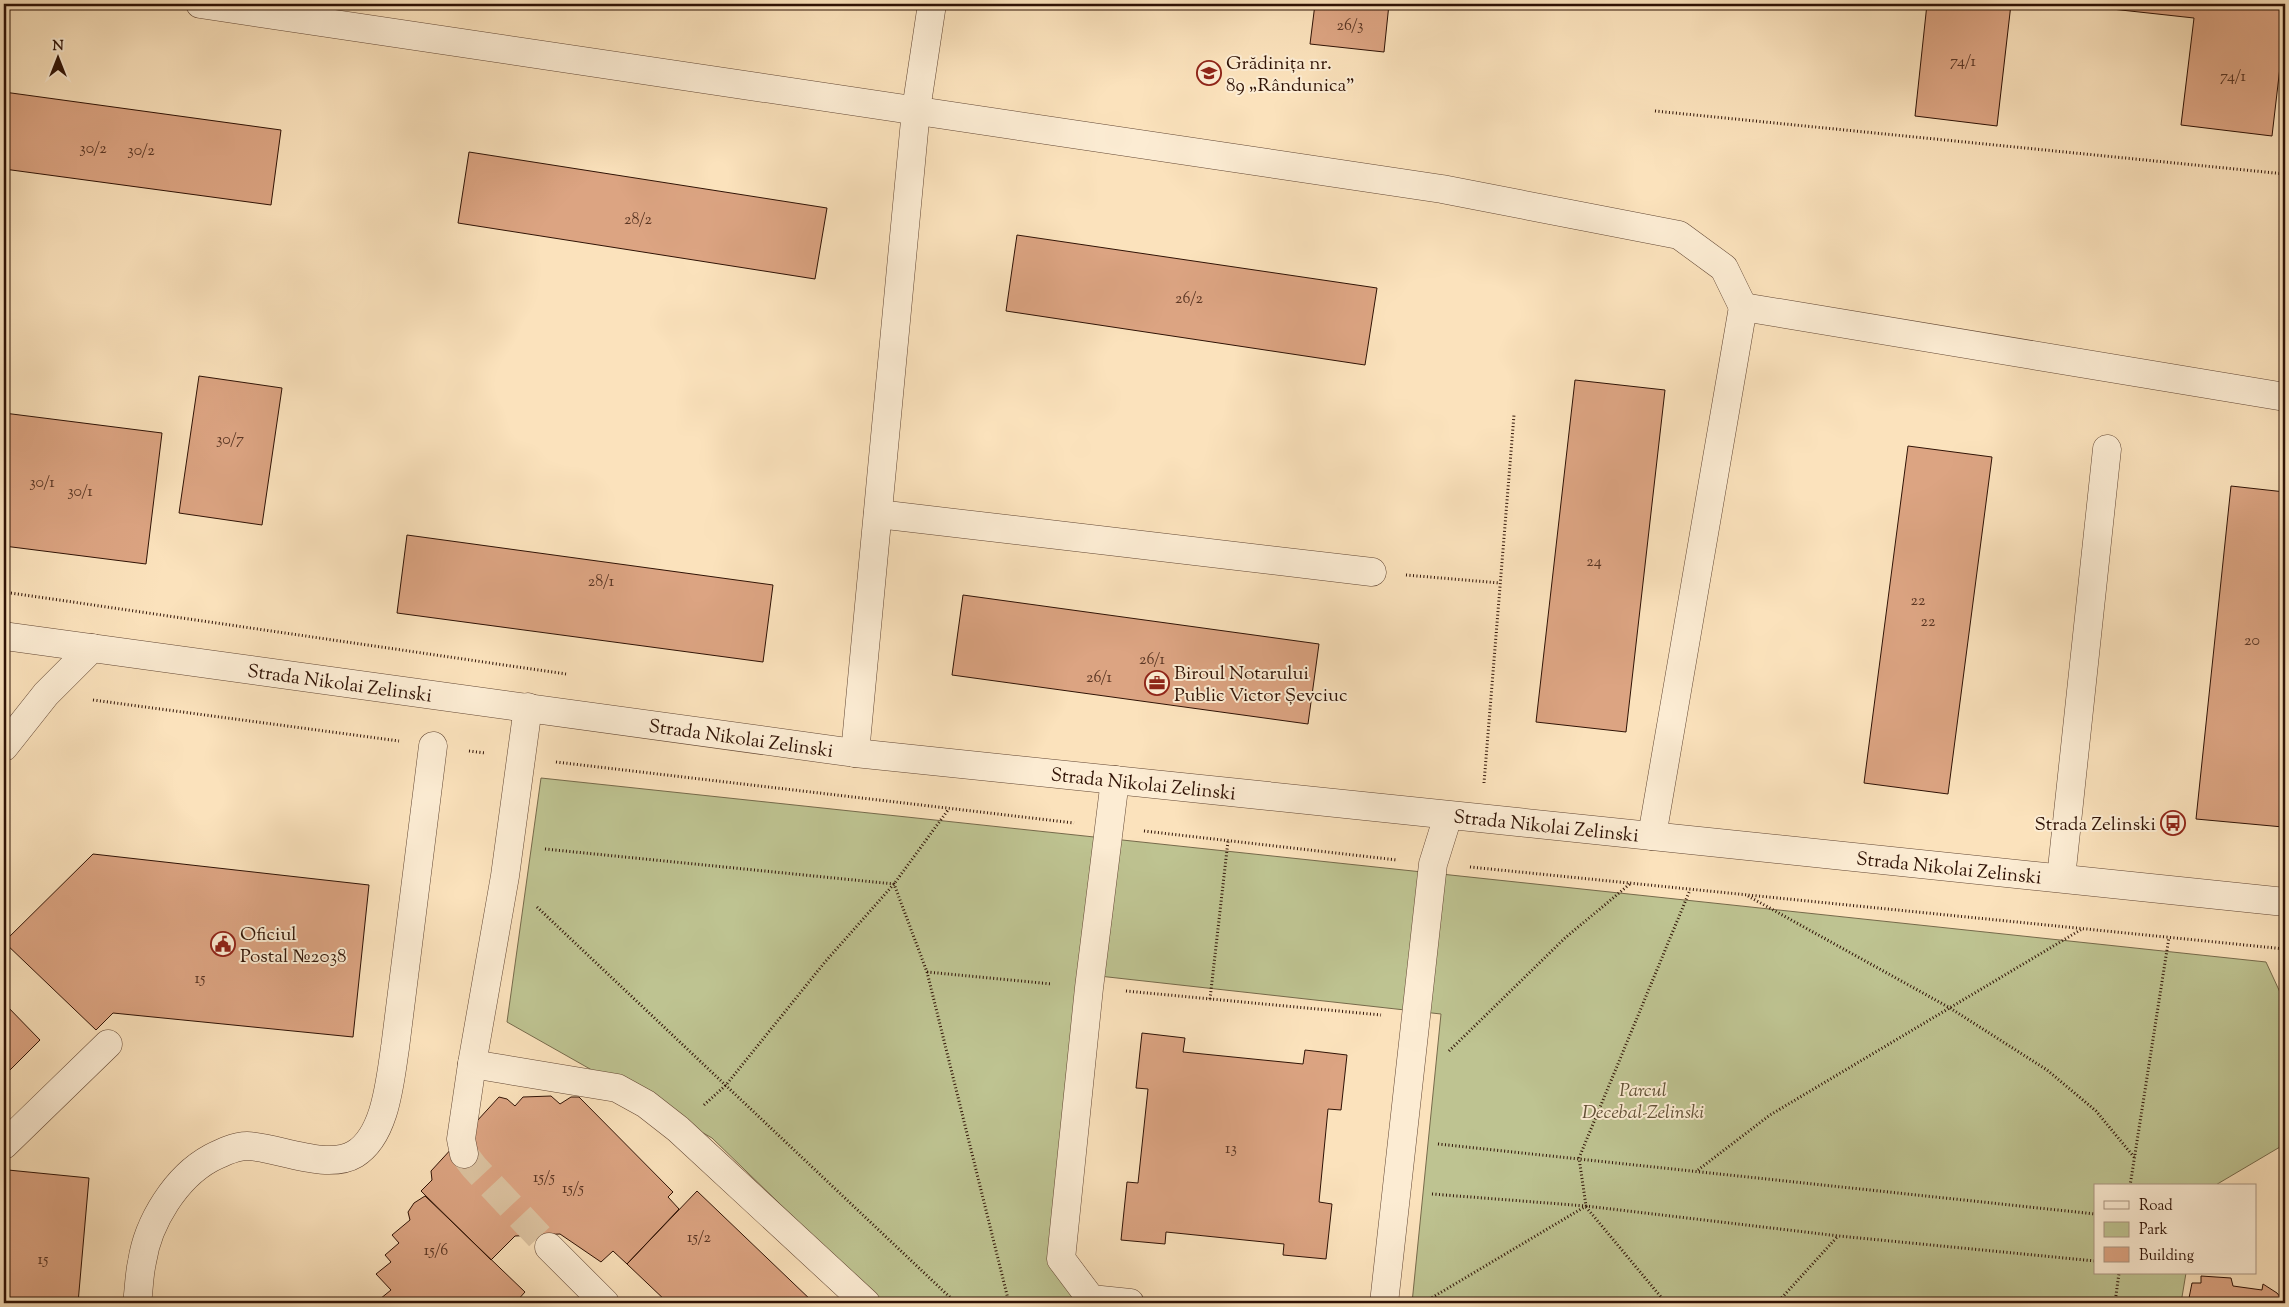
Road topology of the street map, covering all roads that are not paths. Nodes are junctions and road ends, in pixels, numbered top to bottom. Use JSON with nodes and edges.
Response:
{"nodes":[{"id":1,"x":200,"y":4,"type":"edge"},
{"id":2,"x":932,"y":4,"type":"edge"},
{"id":3,"x":916,"y":110,"type":"junction"},
{"id":4,"x":1743,"y":307,"type":"junction"},
{"id":5,"x":2285,"y":397,"type":"edge"},
{"id":6,"x":2107,"y":449,"type":"dead end"},
{"id":7,"x":878,"y":514,"type":"junction"},
{"id":8,"x":1372,"y":572,"type":"road end"},
{"id":9,"x":4,"y":636,"type":"edge"},
{"id":10,"x":92,"y":648,"type":"junction"},
{"id":11,"x":528,"y":707,"type":"junction"},
{"id":12,"x":433,"y":746,"type":"road end"},
{"id":13,"x":4,"y":747,"type":"edge"},
{"id":14,"x":854,"y":753,"type":"junction"},
{"id":15,"x":1115,"y":780,"type":"junction"},
{"id":16,"x":1448,"y":816,"type":"junction"},
{"id":17,"x":1652,"y":836,"type":"junction"},
{"id":18,"x":2060,"y":878,"type":"junction"},
{"id":19,"x":2285,"y":902,"type":"edge"},
{"id":20,"x":108,"y":1044,"type":"dead end"},
{"id":21,"x":472,"y":1064,"type":"junction"},
{"id":22,"x":4,"y":1145,"type":"edge"},
{"id":23,"x":464,"y":1154,"type":"tunnel mouth"},
{"id":24,"x":549,"y":1247,"type":"tunnel mouth"},
{"id":25,"x":594,"y":1299,"type":"edge"},
{"id":26,"x":138,"y":1303,"type":"edge"},
{"id":27,"x":866,"y":1303,"type":"edge"},
{"id":28,"x":1130,"y":1303,"type":"edge"},
{"id":29,"x":1384,"y":1303,"type":"edge"}],
"edges":[{"from":1,"to":3,"type":"street"},
{"from":2,"to":3,"type":"street"},
{"from":3,"to":4,"type":"street"},
{"from":3,"to":7,"type":"street"},
{"from":4,"to":5,"type":"street"},
{"from":4,"to":17,"type":"street"},
{"from":6,"to":18,"type":"street"},
{"from":7,"to":8,"type":"street"},
{"from":7,"to":14,"type":"street"},
{"from":9,"to":10,"type":"street","name":"Strada Nikolai Zelinski"},
{"from":10,"to":11,"type":"street","name":"Strada Nikolai Zelinski"},
{"from":10,"to":13,"type":"street"},
{"from":11,"to":14,"type":"street","name":"Strada Nikolai Zelinski"},
{"from":11,"to":21,"type":"street"},
{"from":12,"to":26,"type":"street"},
{"from":14,"to":15,"type":"street","name":"Strada Nikolai Zelinski"},
{"from":15,"to":16,"type":"street","name":"Strada Nikolai Zelinski"},
{"from":15,"to":28,"type":"street"},
{"from":16,"to":17,"type":"street","name":"Strada Nikolai Zelinski"},
{"from":16,"to":29,"type":"street"},
{"from":17,"to":18,"type":"street","name":"Strada Nikolai Zelinski"},
{"from":18,"to":19,"type":"street","name":"Strada Nikolai Zelinski"},
{"from":20,"to":22,"type":"street"},
{"from":21,"to":23,"type":"street"},
{"from":21,"to":27,"type":"street"},
{"from":24,"to":25,"type":"street"}]}
